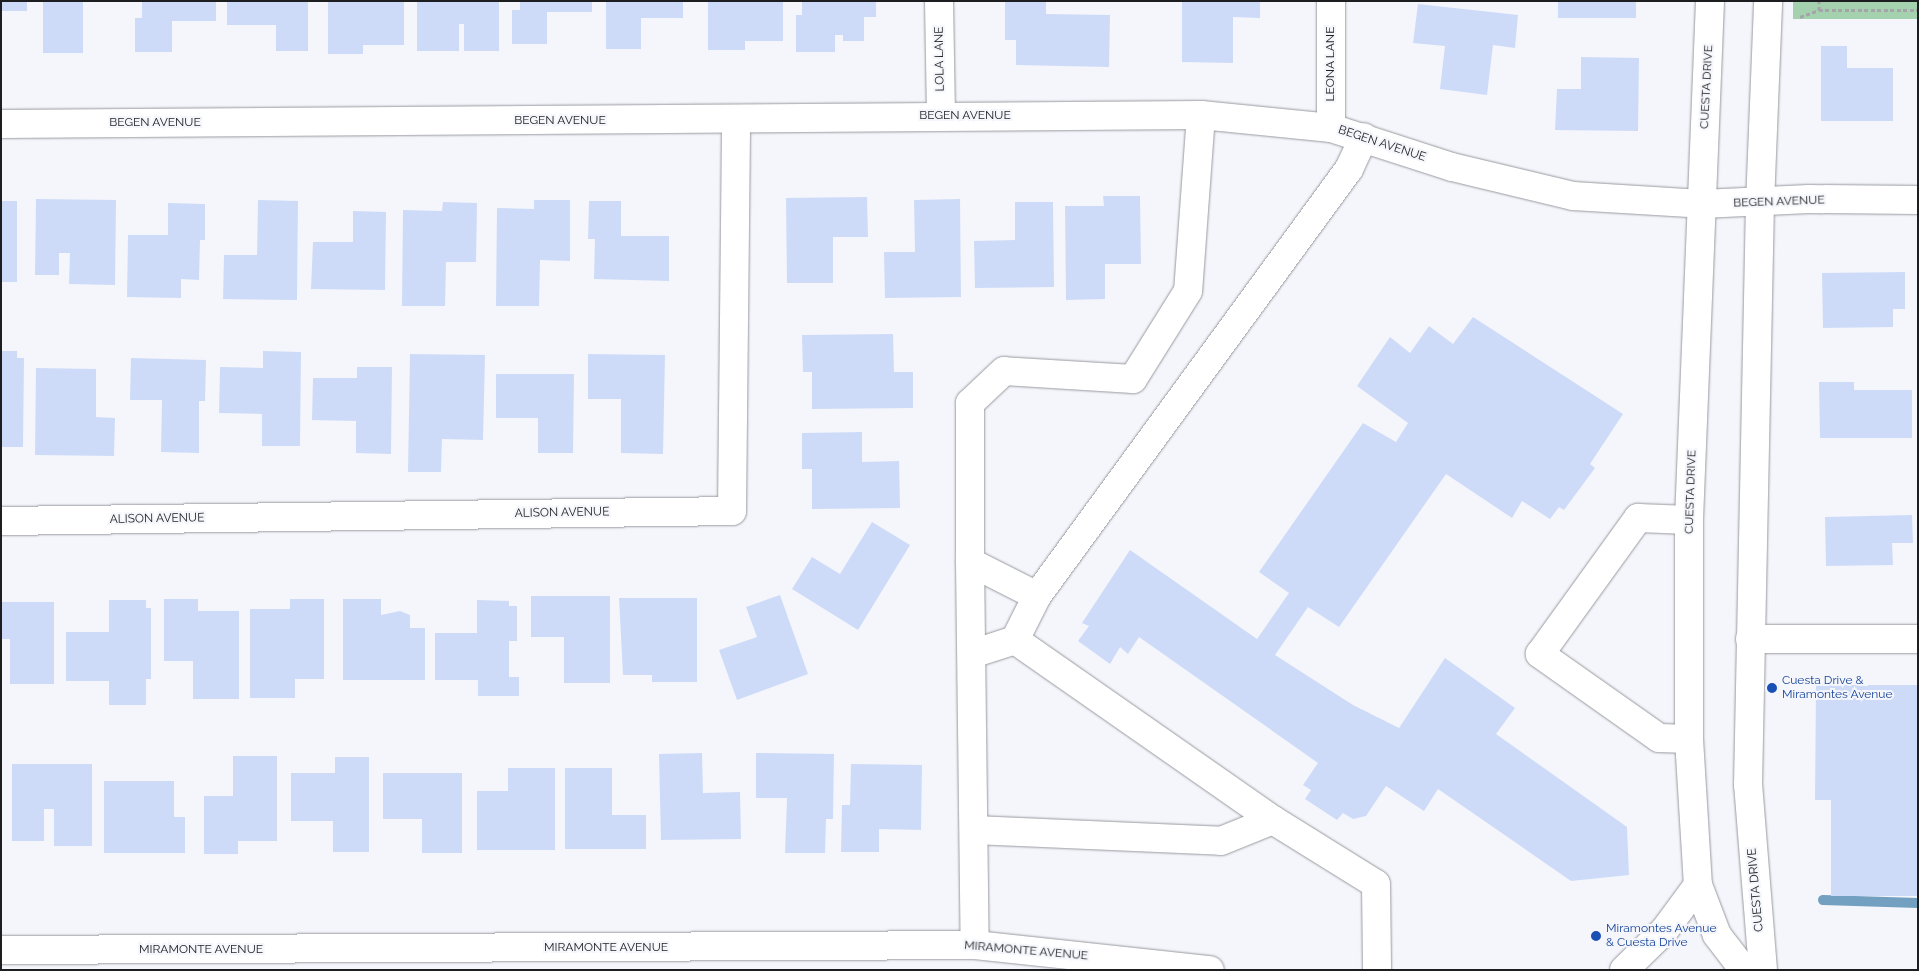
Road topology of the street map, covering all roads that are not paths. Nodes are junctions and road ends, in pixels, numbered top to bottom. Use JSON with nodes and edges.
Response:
{"nodes":[{"id":1,"x":939,"y":1,"type":"edge"},
{"id":2,"x":1331,"y":1,"type":"edge"},
{"id":3,"x":1710,"y":1,"type":"edge"},
{"id":4,"x":1768,"y":1,"type":"edge"},
{"id":5,"x":1201,"y":115,"type":"junction"},
{"id":6,"x":941,"y":116,"type":"junction"},
{"id":7,"x":736,"y":120,"type":"junction"},
{"id":8,"x":1,"y":124,"type":"edge"},
{"id":9,"x":1331,"y":128,"type":"junction"},
{"id":10,"x":1364,"y":137,"type":"junction"},
{"id":11,"x":1918,"y":200,"type":"edge"},
{"id":12,"x":1702,"y":204,"type":"junction"},
{"id":13,"x":1760,"y":204,"type":"junction"},
{"id":14,"x":1689,"y":520,"type":"junction"},
{"id":15,"x":1,"y":521,"type":"edge"},
{"id":16,"x":970,"y":562,"type":"junction"},
{"id":17,"x":1037,"y":596,"type":"junction"},
{"id":18,"x":1750,"y":639,"type":"junction"},
{"id":19,"x":1918,"y":639,"type":"edge"},
{"id":20,"x":1015,"y":640,"type":"junction"},
{"id":21,"x":972,"y":654,"type":"junction"},
{"id":22,"x":1689,"y":738,"type":"junction"},
{"id":23,"x":1273,"y":820,"type":"junction"},
{"id":24,"x":974,"y":830,"type":"junction"},
{"id":25,"x":1698,"y":885,"type":"junction"},
{"id":26,"x":975,"y":945,"type":"junction"},
{"id":27,"x":1,"y":950,"type":"edge"},
{"id":28,"x":1210,"y":970,"type":"edge"},
{"id":29,"x":1377,"y":970,"type":"edge"},
{"id":30,"x":1624,"y":970,"type":"edge"},
{"id":31,"x":1744,"y":970,"type":"edge"},
{"id":32,"x":1763,"y":970,"type":"edge"}],
"edges":[{"from":1,"to":6,"type":"street","name":"LOLA LANE"},
{"from":2,"to":9,"type":"street","name":"LEONA LANE"},
{"from":3,"to":12,"type":"street","name":"CUESTA DRIVE"},
{"from":4,"to":13,"type":"street","name":"CUESTA DRIVE"},
{"from":5,"to":6,"type":"street","name":"BEGEN AVENUE"},
{"from":5,"to":9,"type":"street","name":"BEGEN AVENUE"},
{"from":5,"to":16,"type":"street"},
{"from":6,"to":7,"type":"street","name":"BEGEN AVENUE"},
{"from":7,"to":8,"type":"street","name":"BEGEN AVENUE"},
{"from":7,"to":15,"type":"street","name":"ALISON AVENUE"},
{"from":9,"to":10,"type":"street","name":"BEGEN AVENUE"},
{"from":10,"to":12,"type":"street","name":"BEGEN AVENUE"},
{"from":10,"to":17,"type":"street"},
{"from":11,"to":13,"type":"street","name":"BEGEN AVENUE"},
{"from":12,"to":13,"type":"street","name":"BEGEN AVENUE"},
{"from":12,"to":14,"type":"street","name":"CUESTA DRIVE"},
{"from":13,"to":18,"type":"street","name":"CUESTA DRIVE"},
{"from":14,"to":22,"type":"street","name":"CUESTA DRIVE"},
{"from":14,"to":22,"type":"street"},
{"from":16,"to":17,"type":"street"},
{"from":16,"to":21,"type":"street"},
{"from":17,"to":20,"type":"street"},
{"from":18,"to":19,"type":"street"},
{"from":18,"to":32,"type":"street","name":"CUESTA DRIVE"},
{"from":20,"to":21,"type":"street"},
{"from":20,"to":23,"type":"street"},
{"from":21,"to":24,"type":"street"},
{"from":22,"to":25,"type":"street","name":"CUESTA DRIVE"},
{"from":23,"to":24,"type":"street"},
{"from":23,"to":29,"type":"street"},
{"from":24,"to":26,"type":"street"},
{"from":25,"to":30,"type":"street"},
{"from":25,"to":31,"type":"street","name":"CUESTA DRIVE"},
{"from":26,"to":27,"type":"street","name":"MIRAMONTE AVENUE"},
{"from":26,"to":28,"type":"street","name":"MIRAMONTE AVENUE"}]}
